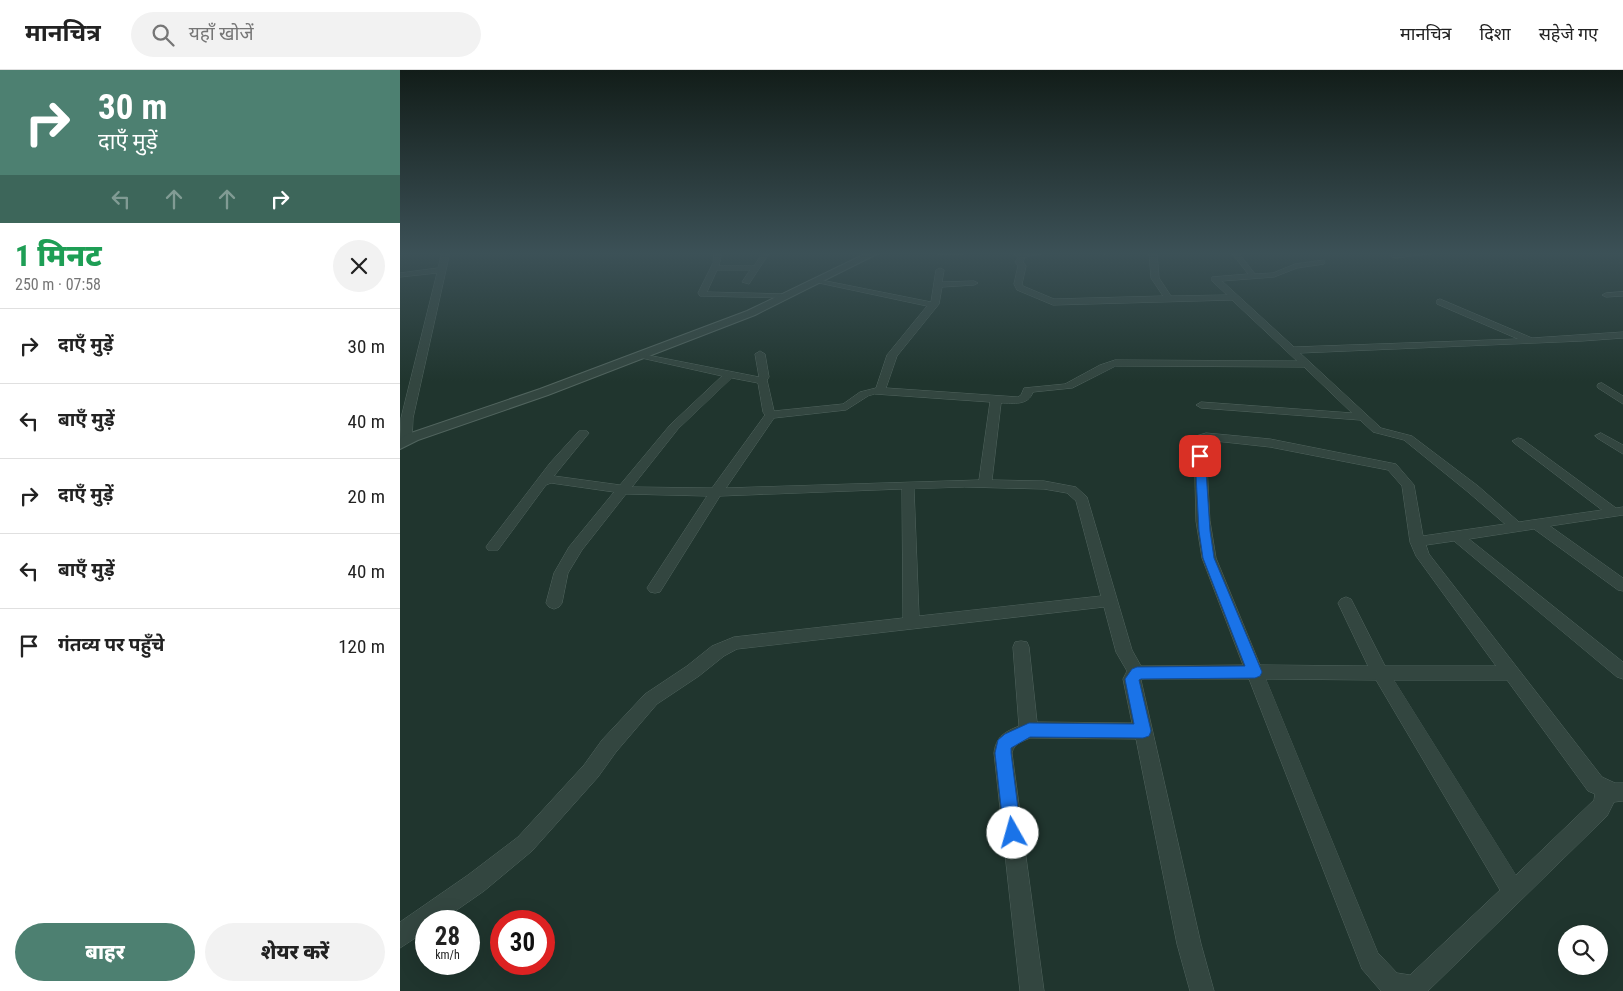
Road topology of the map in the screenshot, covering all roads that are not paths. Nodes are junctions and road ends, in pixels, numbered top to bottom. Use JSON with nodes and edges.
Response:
{"nodes":[{"id":1,"x":436,"y":295,"type":"edge"},
{"id":2,"x":744,"y":295,"type":"edge"},
{"id":3,"x":885,"y":295,"type":"edge"},
{"id":4,"x":936,"y":295,"type":"edge"},
{"id":5,"x":1036,"y":295,"type":"edge"},
{"id":6,"x":1166,"y":295,"type":"edge"},
{"id":7,"x":787,"y":296,"type":"joint"},
{"id":8,"x":1234,"y":297,"type":"joint"},
{"id":9,"x":1169,"y":299,"type":"junction"},
{"id":10,"x":1440,"y":302,"type":"dead end"},
{"id":11,"x":932,"y":305,"type":"junction"},
{"id":12,"x":1623,"y":335,"type":"edge"},
{"id":13,"x":1534,"y":342,"type":"junction"},
{"id":14,"x":1292,"y":350,"type":"junction"},
{"id":15,"x":760,"y":354,"type":"dead end"},
{"id":16,"x":640,"y":355,"type":"junction"},
{"id":17,"x":1308,"y":364,"type":"junction"},
{"id":18,"x":728,"y":376,"type":"junction"},
{"id":19,"x":761,"y":380,"type":"junction"},
{"id":20,"x":1602,"y":386,"type":"dead end"},
{"id":21,"x":880,"y":391,"type":"junction"},
{"id":22,"x":996,"y":400,"type":"junction"},
{"id":23,"x":1623,"y":401,"type":"edge"},
{"id":24,"x":1201,"y":405,"type":"dead end"},
{"id":25,"x":771,"y":415,"type":"junction"},
{"id":26,"x":1363,"y":417,"type":"junction"},
{"id":27,"x":583,"y":434,"type":"dead end"},
{"id":28,"x":1601,"y":436,"type":"dead end"},
{"id":29,"x":1518,"y":441,"type":"dead end"},
{"id":30,"x":403,"y":443,"type":"edge"},
{"id":31,"x":1623,"y":450,"type":"edge"},
{"id":32,"x":545,"y":480,"type":"junction"},
{"id":33,"x":985,"y":483,"type":"junction"},
{"id":34,"x":908,"y":485,"type":"junction"},
{"id":35,"x":621,"y":489,"type":"junction"},
{"id":36,"x":716,"y":492,"type":"junction"},
{"id":37,"x":1618,"y":512,"type":"edge"},
{"id":38,"x":1537,"y":524,"type":"junction"},
{"id":39,"x":1516,"y":527,"type":"junction"},
{"id":40,"x":1457,"y":536,"type":"junction"},
{"id":41,"x":1417,"y":542,"type":"junction"},
{"id":42,"x":493,"y":547,"type":"dead end"},
{"id":43,"x":1623,"y":586,"type":"edge"},
{"id":44,"x":655,"y":588,"type":"dead end"},
{"id":45,"x":1110,"y":601,"type":"junction"},
{"id":46,"x":554,"y":603,"type":"dead end"},
{"id":47,"x":1346,"y":603,"type":"dead end"},
{"id":48,"x":912,"y":624,"type":"junction"},
{"id":49,"x":1021,"y":647,"type":"dead end"},
{"id":50,"x":1255,"y":672,"type":"junction"},
{"id":51,"x":1380,"y":672,"type":"junction"},
{"id":52,"x":1623,"y":672,"type":"edge"},
{"id":53,"x":1137,"y":673,"type":"junction"},
{"id":54,"x":1511,"y":673,"type":"junction"},
{"id":55,"x":1029,"y":730,"type":"junction"},
{"id":56,"x":1143,"y":731,"type":"junction"},
{"id":57,"x":1614,"y":791,"type":"edge"},
{"id":58,"x":1514,"y":892,"type":"junction"},
{"id":59,"x":400,"y":936,"type":"edge"},
{"id":60,"x":1032,"y":991,"type":"edge"},
{"id":61,"x":1202,"y":991,"type":"edge"}],
"edges":[{"from":1,"to":30,"type":"street"},
{"from":2,"to":7,"type":"street"},
{"from":3,"to":11,"type":"street"},
{"from":4,"to":11,"type":"street"},
{"from":5,"to":9,"type":"street"},
{"from":6,"to":9,"type":"street"},
{"from":7,"to":16,"type":"street"},
{"from":8,"to":9,"type":"street"},
{"from":8,"to":14,"type":"street"},
{"from":10,"to":13,"type":"street"},
{"from":11,"to":21,"type":"street"},
{"from":12,"to":13,"type":"street"},
{"from":13,"to":14,"type":"street"},
{"from":14,"to":17,"type":"street"},
{"from":15,"to":19,"type":"street"},
{"from":16,"to":18,"type":"street"},
{"from":16,"to":30,"type":"street"},
{"from":17,"to":22,"type":"street"},
{"from":17,"to":26,"type":"street"},
{"from":18,"to":19,"type":"street"},
{"from":18,"to":35,"type":"street"},
{"from":19,"to":25,"type":"street"},
{"from":20,"to":23,"type":"street"},
{"from":21,"to":22,"type":"street"},
{"from":21,"to":25,"type":"street"},
{"from":22,"to":33,"type":"street"},
{"from":24,"to":26,"type":"street"},
{"from":25,"to":36,"type":"street"},
{"from":26,"to":39,"type":"street"},
{"from":27,"to":32,"type":"street"},
{"from":28,"to":31,"type":"street"},
{"from":29,"to":37,"type":"street"},
{"from":32,"to":35,"type":"street"},
{"from":32,"to":42,"type":"street"},
{"from":33,"to":34,"type":"street"},
{"from":33,"to":45,"type":"street"},
{"from":34,"to":36,"type":"street"},
{"from":34,"to":48,"type":"street"},
{"from":35,"to":36,"type":"street"},
{"from":35,"to":46,"type":"street"},
{"from":36,"to":44,"type":"street"},
{"from":37,"to":38,"type":"street"},
{"from":38,"to":39,"type":"street"},
{"from":38,"to":43,"type":"street"},
{"from":39,"to":40,"type":"street"},
{"from":40,"to":41,"type":"street"},
{"from":40,"to":52,"type":"street"},
{"from":41,"to":50,"type":"street"},
{"from":41,"to":54,"type":"street"},
{"from":45,"to":48,"type":"street"},
{"from":45,"to":53,"type":"street"},
{"from":47,"to":51,"type":"street"},
{"from":48,"to":59,"type":"street"},
{"from":49,"to":55,"type":"street"},
{"from":50,"to":51,"type":"street"},
{"from":50,"to":53,"type":"street"},
{"from":50,"to":58,"type":"street"},
{"from":51,"to":54,"type":"street"},
{"from":51,"to":58,"type":"street"},
{"from":53,"to":56,"type":"street"},
{"from":54,"to":57,"type":"street"},
{"from":55,"to":56,"type":"street"},
{"from":55,"to":60,"type":"street"},
{"from":56,"to":61,"type":"street"},
{"from":57,"to":58,"type":"street"}]}
